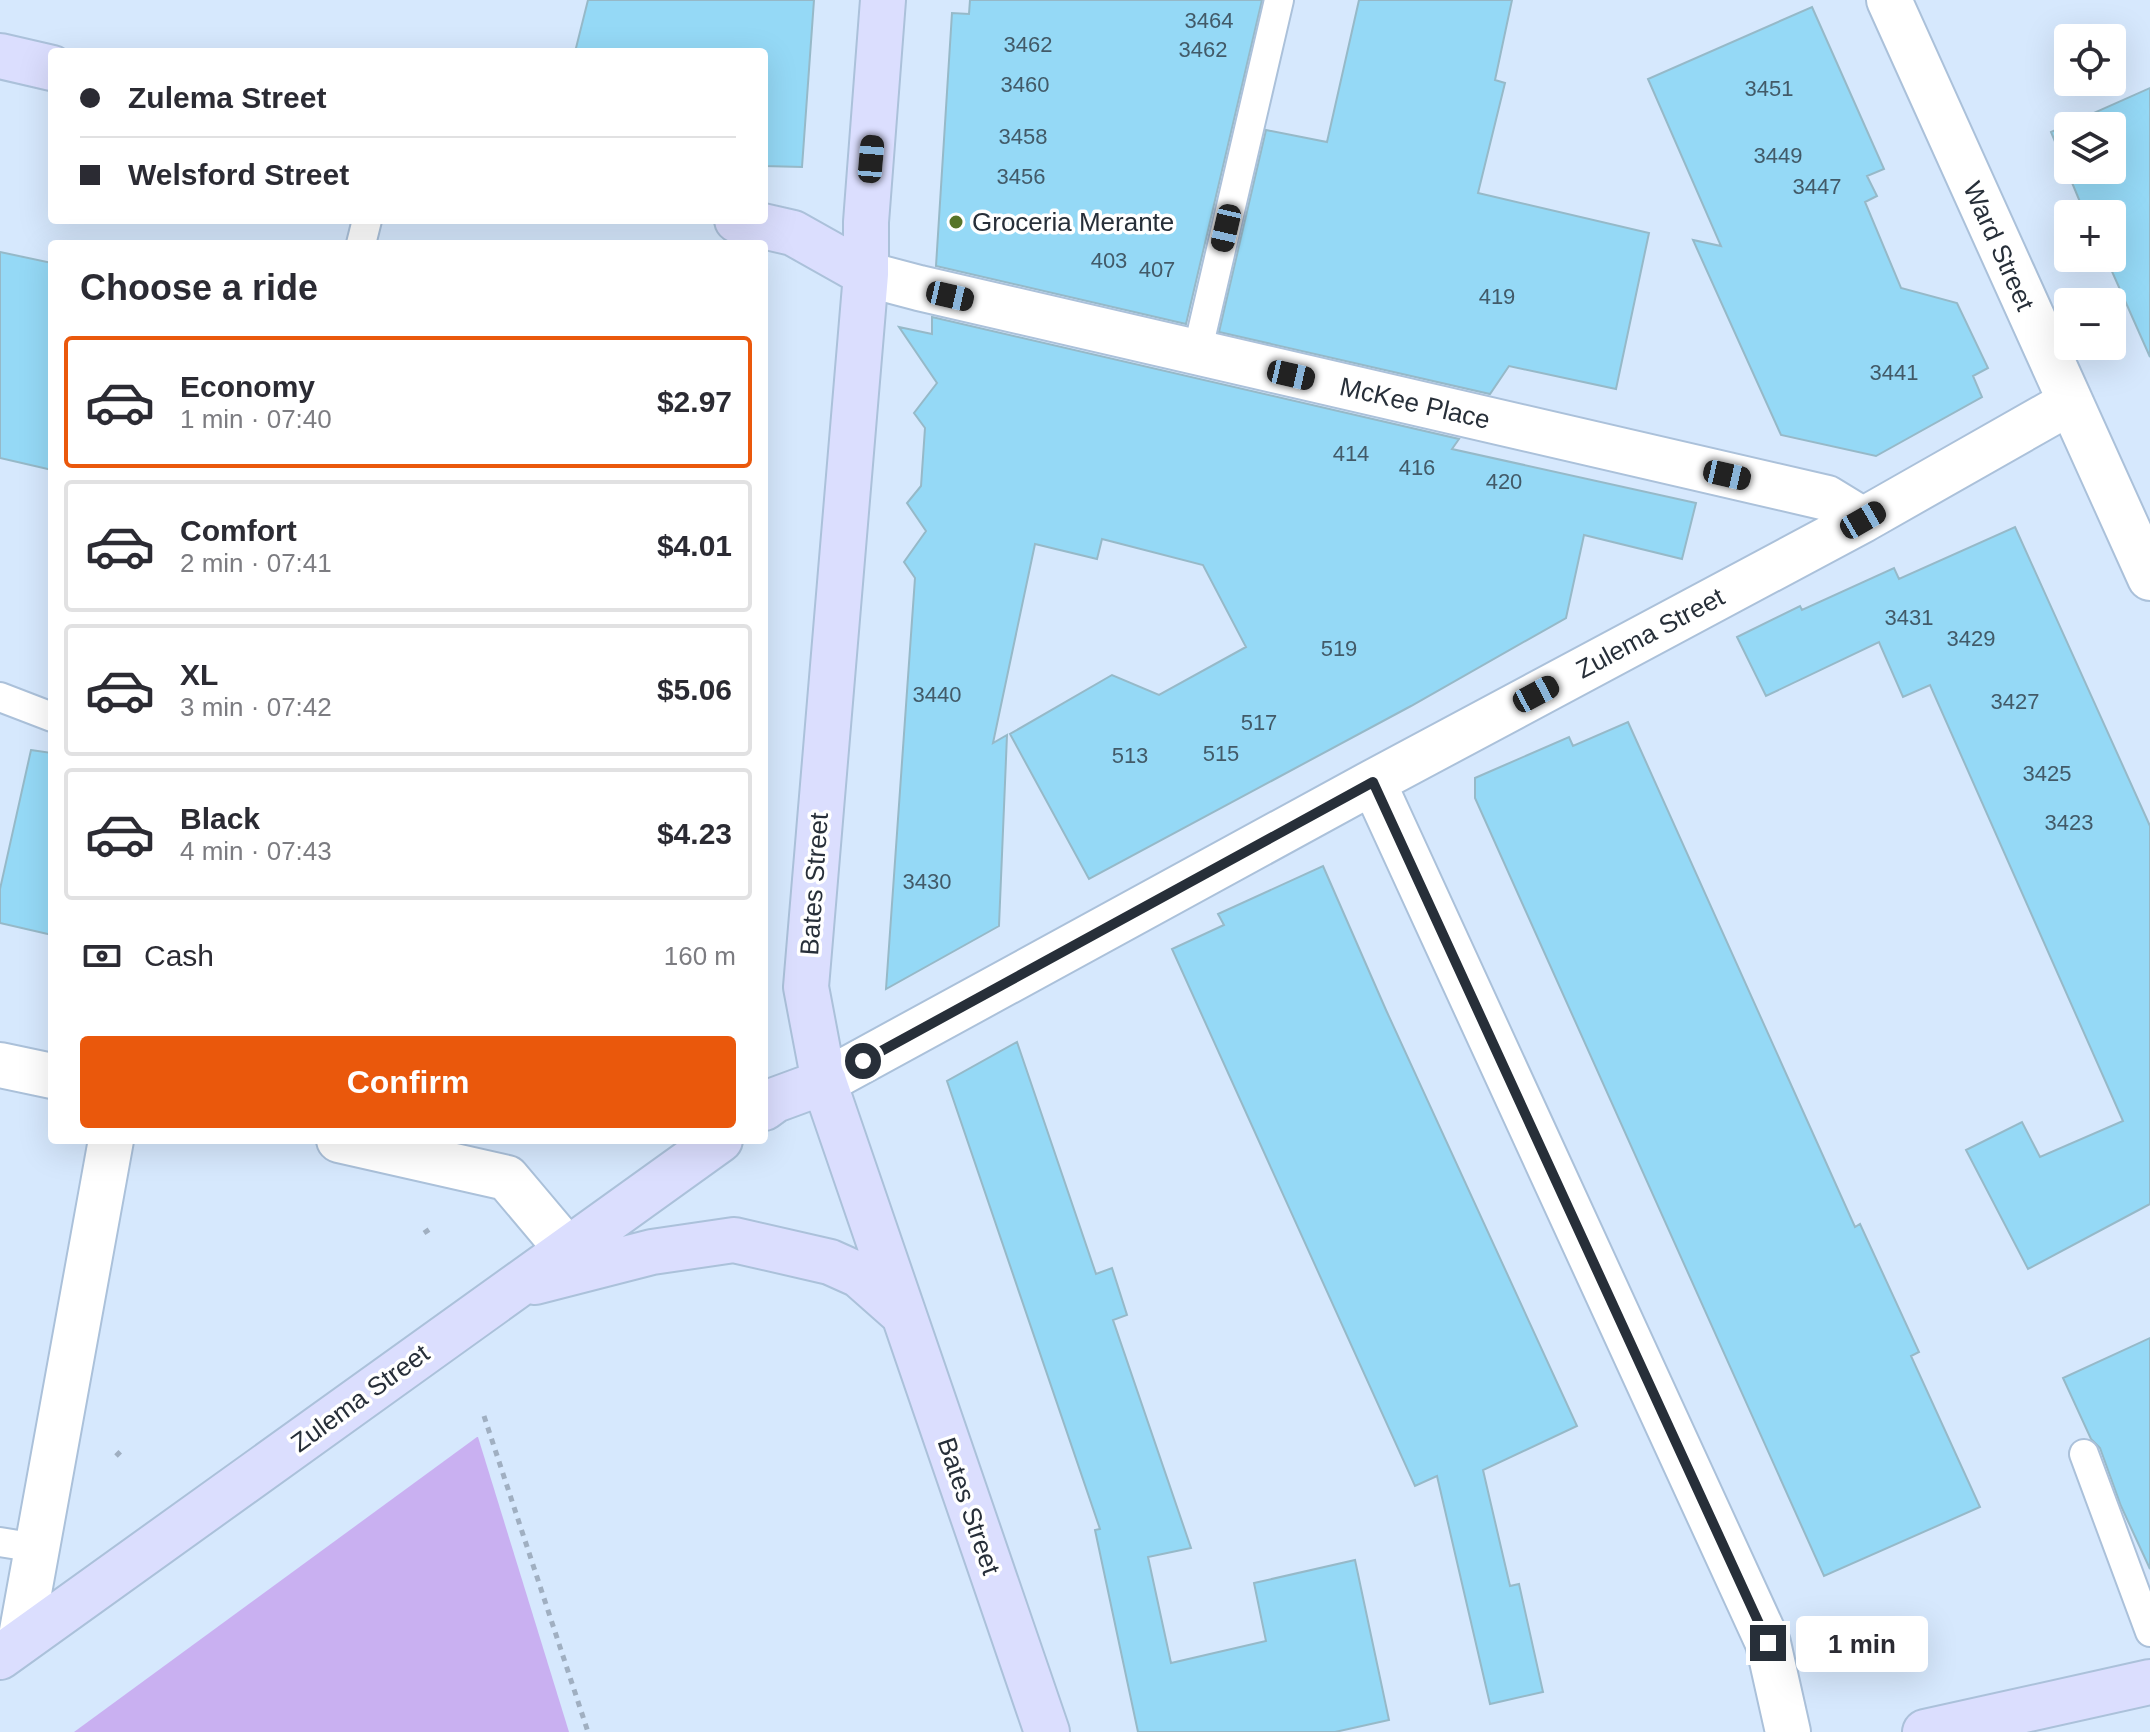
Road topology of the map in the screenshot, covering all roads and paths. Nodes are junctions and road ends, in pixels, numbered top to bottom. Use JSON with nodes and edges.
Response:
{"nodes":[{"id":1,"x":883,"y":0,"type":"edge"},
{"id":2,"x":1279,"y":0,"type":"edge"},
{"id":3,"x":1889,"y":0,"type":"edge"},
{"id":4,"x":0,"y":56,"type":"edge"},
{"id":5,"x":48,"y":67,"type":"edge"},
{"id":6,"x":754,"y":224,"type":"edge"},
{"id":7,"x":866,"y":274,"type":"junction"},
{"id":8,"x":1197,"y":353,"type":"junction"},
{"id":9,"x":2069,"y":403,"type":"junction"},
{"id":10,"x":1863,"y":520,"type":"junction"},
{"id":11,"x":2150,"y":578,"type":"edge"},
{"id":12,"x":0,"y":697,"type":"edge"},
{"id":13,"x":48,"y":715,"type":"edge"},
{"id":14,"x":1373,"y":782,"type":"junction"},
{"id":15,"x":0,"y":1065,"type":"edge"},
{"id":16,"x":48,"y":1075,"type":"edge"},
{"id":17,"x":824,"y":1082,"type":"junction"},
{"id":18,"x":768,"y":1105,"type":"edge"},
{"id":19,"x":110,"y":1144,"type":"edge"},
{"id":20,"x":357,"y":1144,"type":"edge"},
{"id":21,"x":714,"y":1144,"type":"edge"},
{"id":22,"x":430,"y":1229,"type":"dead end"},
{"id":23,"x":424,"y":1233,"type":"dead end"},
{"id":24,"x":566,"y":1248,"type":"junction"},
{"id":25,"x":513,"y":1287,"type":"junction"},
{"id":26,"x":902,"y":1314,"type":"junction"},
{"id":27,"x":484,"y":1416,"type":"dead end"},
{"id":28,"x":123,"y":1449,"type":"dead end"},
{"id":29,"x":2084,"y":1454,"type":"dead end"},
{"id":30,"x":116,"y":1456,"type":"dead end"},
{"id":31,"x":18,"y":1545,"type":"edge"},
{"id":32,"x":2150,"y":1632,"type":"edge"},
{"id":33,"x":10,"y":1650,"type":"edge"},
{"id":34,"x":1840,"y":1656,"type":"dead end"},
{"id":35,"x":1826,"y":1658,"type":"dead end"},
{"id":36,"x":2150,"y":1682,"type":"edge"},
{"id":37,"x":588,"y":1732,"type":"edge"},
{"id":38,"x":1047,"y":1732,"type":"edge"},
{"id":39,"x":1788,"y":1732,"type":"edge"},
{"id":40,"x":1925,"y":1732,"type":"edge"}],
"edges":[{"from":1,"to":7,"type":"street","name":"Bates Street"},
{"from":2,"to":8,"type":"lane"},
{"from":3,"to":9,"type":"street","name":"Ward Street"},
{"from":4,"to":5,"type":"street"},
{"from":6,"to":7,"type":"street","name":"McKee Place"},
{"from":7,"to":8,"type":"street","name":"McKee Place"},
{"from":7,"to":17,"type":"street","name":"Bates Street"},
{"from":8,"to":10,"type":"street","name":"McKee Place"},
{"from":9,"to":10,"type":"street","name":"Zulema Street"},
{"from":9,"to":11,"type":"street","name":"Ward Street"},
{"from":10,"to":14,"type":"street","name":"Zulema Street"},
{"from":12,"to":13,"type":"lane"},
{"from":14,"to":17,"type":"street","name":"Zulema Street"},
{"from":14,"to":39,"type":"street"},
{"from":15,"to":16,"type":"street"},
{"from":17,"to":18,"type":"street","name":"Zulema Street"},
{"from":17,"to":26,"type":"street","name":"Bates Street"},
{"from":19,"to":31,"type":"street"},
{"from":20,"to":24,"type":"street"},
{"from":21,"to":24,"type":"street","name":"Zulema Street"},
{"from":22,"to":23,"type":"path"},
{"from":24,"to":25,"type":"street","name":"Zulema Street"},
{"from":25,"to":26,"type":"street"},
{"from":25,"to":33,"type":"street","name":"Zulema Street"},
{"from":26,"to":38,"type":"street","name":"Bates Street"},
{"from":27,"to":37,"type":"path"},
{"from":28,"to":30,"type":"path"},
{"from":29,"to":32,"type":"lane"},
{"from":31,"to":33,"type":"street"},
{"from":34,"to":35,"type":"path"},
{"from":36,"to":40,"type":"street"}]}
